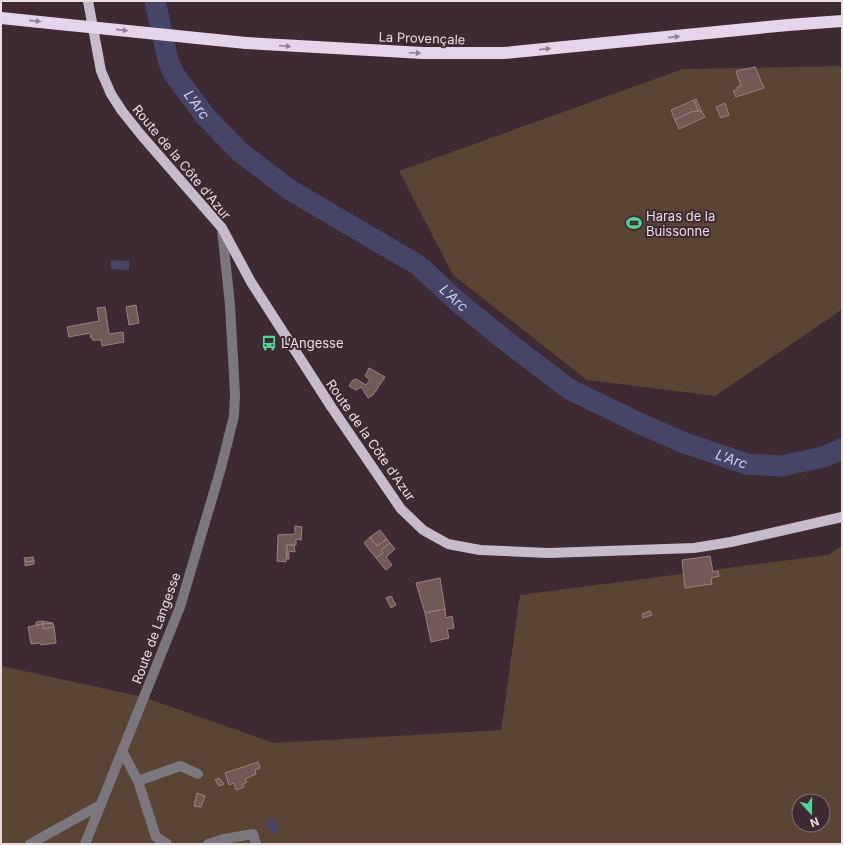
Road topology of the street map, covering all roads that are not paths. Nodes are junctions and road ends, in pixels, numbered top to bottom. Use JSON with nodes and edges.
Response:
{"nodes":[{"id":1,"x":88,"y":1,"type":"edge"},
{"id":2,"x":1,"y":18,"type":"edge"},
{"id":3,"x":842,"y":21,"type":"edge"},
{"id":4,"x":222,"y":228,"type":"junction"},
{"id":5,"x":842,"y":517,"type":"edge"},
{"id":6,"x":122,"y":751,"type":"junction"},
{"id":7,"x":198,"y":774,"type":"dead end"},
{"id":8,"x":138,"y":781,"type":"junction"},
{"id":9,"x":100,"y":805,"type":"junction"},
{"id":10,"x":30,"y":844,"type":"edge"},
{"id":11,"x":84,"y":844,"type":"edge"},
{"id":12,"x":167,"y":844,"type":"edge"},
{"id":13,"x":208,"y":844,"type":"edge"},
{"id":14,"x":256,"y":844,"type":"edge"}],
"edges":[{"from":1,"to":4,"type":"main road","name":"Route de la Côte d'Azur"},
{"from":2,"to":3,"type":"highway","name":"La Provençale","one_way":true,"bridge":true},
{"from":4,"to":5,"type":"main road","name":"Route de la Côte d'Azur"},
{"from":4,"to":6,"type":"street","name":"Route de Langesse"},
{"from":6,"to":8,"type":"street"},
{"from":6,"to":9,"type":"street","name":"Route de Langesse"},
{"from":7,"to":8,"type":"street"},
{"from":8,"to":12,"type":"street"},
{"from":9,"to":10,"type":"street"},
{"from":9,"to":11,"type":"street","name":"Route de Langesse"},
{"from":13,"to":14,"type":"street"}]}
